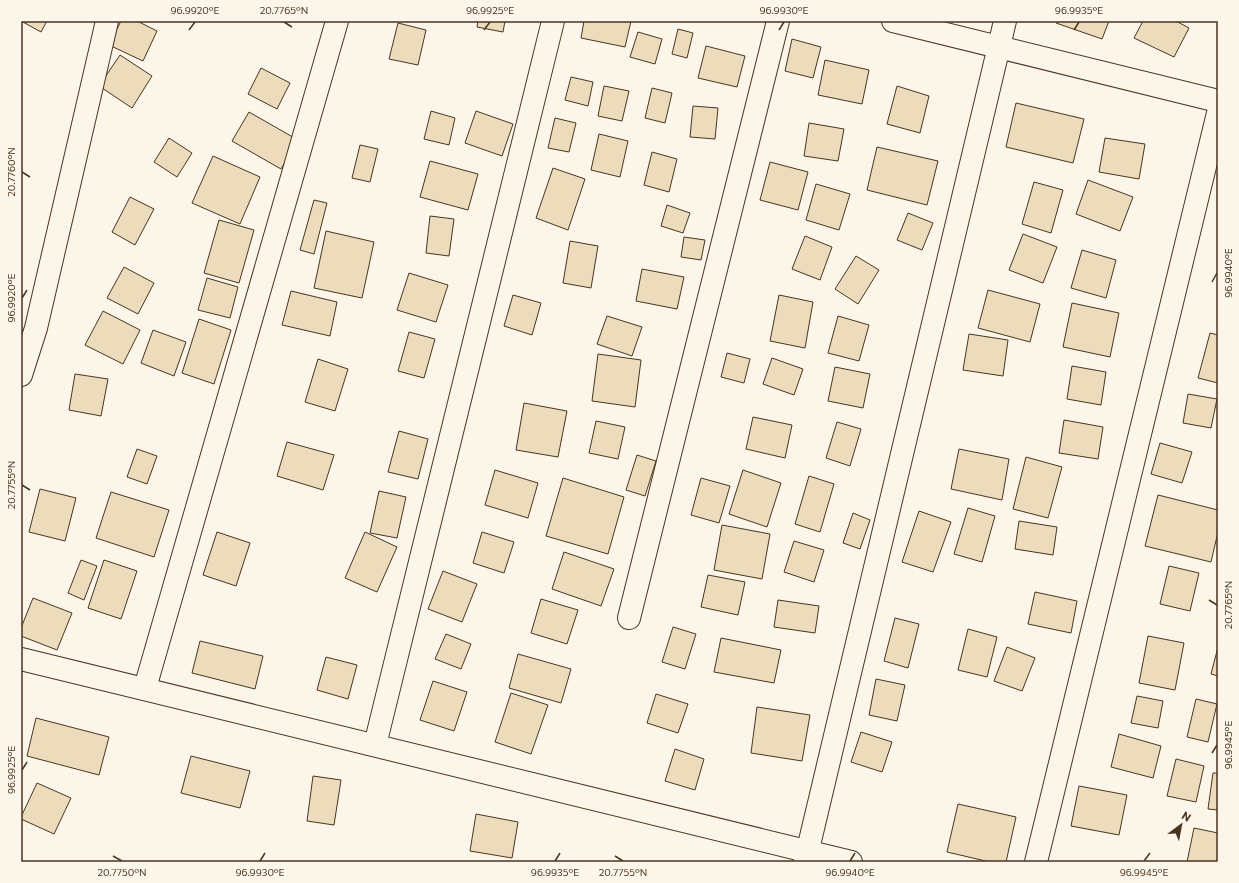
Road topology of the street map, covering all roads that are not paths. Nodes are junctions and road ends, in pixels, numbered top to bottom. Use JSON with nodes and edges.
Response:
{"nodes":[{"id":1,"x":107,"y":21,"type":"edge"},
{"id":2,"x":337,"y":21,"type":"edge"},
{"id":3,"x":553,"y":21,"type":"edge"},
{"id":4,"x":778,"y":21,"type":"edge"},
{"id":5,"x":893,"y":21,"type":"edge"},
{"id":6,"x":1005,"y":21,"type":"edge"},
{"id":7,"x":998,"y":47,"type":"junction"},
{"id":8,"x":1218,"y":101,"type":"edge"},
{"id":9,"x":1218,"y":113,"type":"edge"},
{"id":10,"x":21,"y":375,"type":"edge"},
{"id":11,"x":629,"y":618,"type":"dead end"},
{"id":12,"x":21,"y":659,"type":"edge"},
{"id":13,"x":145,"y":688,"type":"junction"},
{"id":14,"x":375,"y":745,"type":"junction"},
{"id":15,"x":806,"y":857,"type":"edge"},
{"id":16,"x":851,"y":862,"type":"edge"},
{"id":17,"x":1036,"y":862,"type":"edge"}],
"edges":[{"from":1,"to":10,"type":"street"},
{"from":2,"to":13,"type":"street"},
{"from":3,"to":14,"type":"street"},
{"from":4,"to":11,"type":"street"},
{"from":5,"to":7,"type":"street"},
{"from":6,"to":7,"type":"street"},
{"from":7,"to":8,"type":"street"},
{"from":7,"to":15,"type":"street"},
{"from":9,"to":17,"type":"street"},
{"from":12,"to":13,"type":"street"},
{"from":13,"to":14,"type":"street"},
{"from":14,"to":15,"type":"street"},
{"from":15,"to":16,"type":"street"}]}
